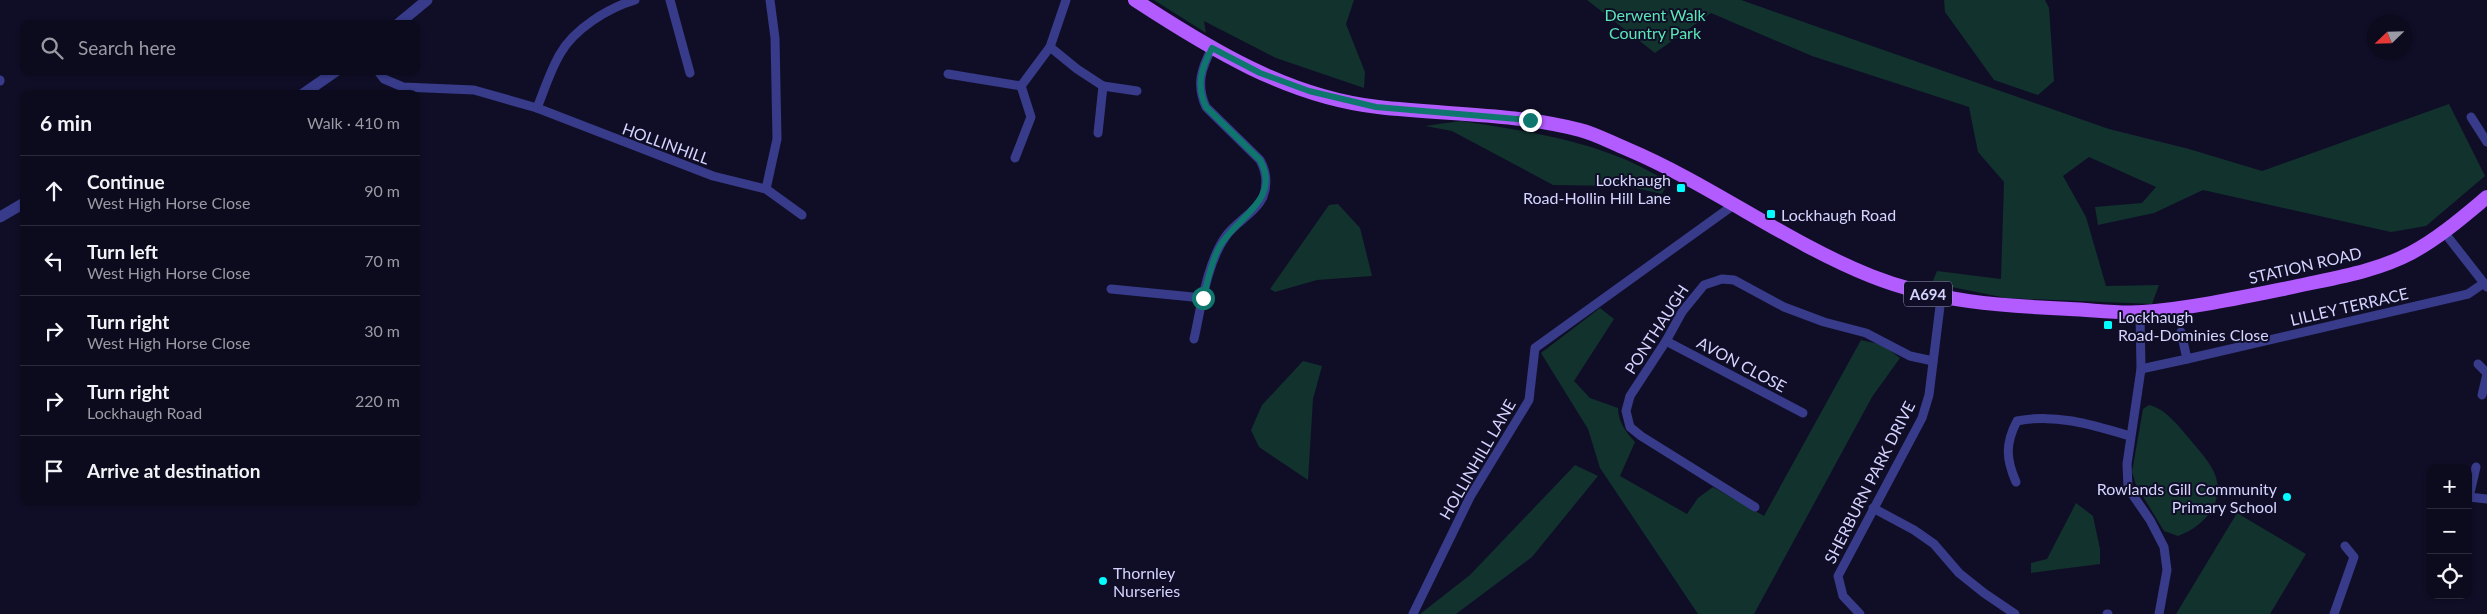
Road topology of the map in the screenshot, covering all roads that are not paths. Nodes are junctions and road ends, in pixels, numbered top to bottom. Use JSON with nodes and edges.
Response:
{"nodes":[{"id":1,"x":427,"y":0,"type":"edge"},
{"id":2,"x":635,"y":0,"type":"edge"},
{"id":3,"x":670,"y":0,"type":"edge"},
{"id":4,"x":770,"y":0,"type":"edge"},
{"id":5,"x":1066,"y":0,"type":"edge"},
{"id":6,"x":1135,"y":0,"type":"edge"},
{"id":7,"x":403,"y":20,"type":"edge"},
{"id":8,"x":1050,"y":47,"type":"junction"},
{"id":9,"x":1212,"y":48,"type":"junction"},
{"id":10,"x":690,"y":73,"type":"dead end"},
{"id":11,"x":948,"y":74,"type":"dead end"},
{"id":12,"x":330,"y":75,"type":"edge"},
{"id":13,"x":381,"y":75,"type":"edge"},
{"id":14,"x":1021,"y":86,"type":"junction"},
{"id":15,"x":1103,"y":86,"type":"junction"},
{"id":16,"x":309,"y":90,"type":"edge"},
{"id":17,"x":1137,"y":91,"type":"dead end"},
{"id":18,"x":537,"y":108,"type":"junction"},
{"id":19,"x":2470,"y":117,"type":"dead end"},
{"id":20,"x":1098,"y":133,"type":"dead end"},
{"id":21,"x":2487,"y":142,"type":"edge"},
{"id":22,"x":1015,"y":158,"type":"dead end"},
{"id":23,"x":766,"y":189,"type":"junction"},
{"id":24,"x":2487,"y":197,"type":"edge"},
{"id":25,"x":20,"y":204,"type":"edge"},
{"id":26,"x":1735,"y":204,"type":"junction"},
{"id":27,"x":802,"y":215,"type":"dead end"},
{"id":28,"x":0,"y":217,"type":"edge"},
{"id":29,"x":2444,"y":232,"type":"junction"},
{"id":30,"x":2485,"y":285,"type":"edge"},
{"id":31,"x":1110,"y":289,"type":"dead end"},
{"id":32,"x":1203,"y":298,"type":"junction"},
{"id":33,"x":1941,"y":298,"type":"junction"},
{"id":34,"x":2140,"y":313,"type":"junction"},
{"id":35,"x":2181,"y":332,"type":"dead end"},
{"id":36,"x":1194,"y":339,"type":"dead end"},
{"id":37,"x":1666,"y":341,"type":"junction"},
{"id":38,"x":2187,"y":359,"type":"junction"},
{"id":39,"x":1933,"y":362,"type":"junction"},
{"id":40,"x":2478,"y":364,"type":"dead end"},
{"id":41,"x":2141,"y":369,"type":"junction"},
{"id":42,"x":2487,"y":374,"type":"edge"},
{"id":43,"x":2482,"y":395,"type":"dead end"},
{"id":44,"x":1803,"y":413,"type":"dead end"},
{"id":45,"x":2130,"y":436,"type":"junction"},
{"id":46,"x":2476,"y":468,"type":"dead end"},
{"id":47,"x":2016,"y":482,"type":"dead end"},
{"id":48,"x":2487,"y":499,"type":"edge"},
{"id":49,"x":1755,"y":507,"type":"dead end"},
{"id":50,"x":1873,"y":508,"type":"junction"},
{"id":51,"x":2345,"y":546,"type":"dead end"},
{"id":52,"x":1414,"y":614,"type":"edge"},
{"id":53,"x":1860,"y":614,"type":"edge"},
{"id":54,"x":2015,"y":614,"type":"edge"},
{"id":55,"x":2159,"y":614,"type":"edge"},
{"id":56,"x":2334,"y":614,"type":"edge"}],
"edges":[{"from":1,"to":7,"type":"street"},
{"from":2,"to":18,"type":"street"},
{"from":3,"to":10,"type":"street"},
{"from":4,"to":23,"type":"street"},
{"from":5,"to":8,"type":"street"},
{"from":6,"to":9,"type":"main road","number":"A694"},
{"from":8,"to":14,"type":"street"},
{"from":8,"to":15,"type":"street"},
{"from":9,"to":26,"type":"main road","number":"A694"},
{"from":9,"to":32,"type":"street"},
{"from":11,"to":14,"type":"street"},
{"from":12,"to":16,"type":"street"},
{"from":13,"to":18,"type":"street","name":"HOLLINHILL"},
{"from":14,"to":22,"type":"street"},
{"from":15,"to":17,"type":"street"},
{"from":15,"to":20,"type":"street"},
{"from":18,"to":23,"type":"street","name":"HOLLINHILL"},
{"from":19,"to":21,"type":"street"},
{"from":23,"to":27,"type":"street"},
{"from":24,"to":29,"type":"main road","name":"STATION ROAD","number":"A694"},
{"from":25,"to":28,"type":"street"},
{"from":26,"to":33,"type":"main road","number":"A694"},
{"from":26,"to":52,"type":"street","name":"HOLLINHILL LANE"},
{"from":29,"to":30,"type":"street"},
{"from":29,"to":34,"type":"main road","name":"STATION ROAD","number":"A694"},
{"from":30,"to":38,"type":"street","name":"LILLEY TERRACE"},
{"from":31,"to":32,"type":"street"},
{"from":32,"to":36,"type":"street"},
{"from":33,"to":34,"type":"main road","number":"A694"},
{"from":33,"to":39,"type":"street","name":"SHERBURN PARK DRIVE"},
{"from":34,"to":41,"type":"street"},
{"from":35,"to":38,"type":"street"},
{"from":37,"to":39,"type":"street","name":"PONTHAUGH"},
{"from":37,"to":44,"type":"street","name":"AVON CLOSE"},
{"from":37,"to":49,"type":"street","name":"PONTHAUGH"},
{"from":38,"to":41,"type":"street","name":"LILLEY TERRACE"},
{"from":39,"to":50,"type":"street","name":"SHERBURN PARK DRIVE"},
{"from":40,"to":42,"type":"street"},
{"from":41,"to":45,"type":"street"},
{"from":42,"to":43,"type":"street"},
{"from":45,"to":47,"type":"street"},
{"from":45,"to":55,"type":"street"},
{"from":46,"to":48,"type":"street"},
{"from":50,"to":53,"type":"street","name":"SHERBURN PARK DRIVE"},
{"from":50,"to":54,"type":"street"},
{"from":51,"to":56,"type":"street"}]}
